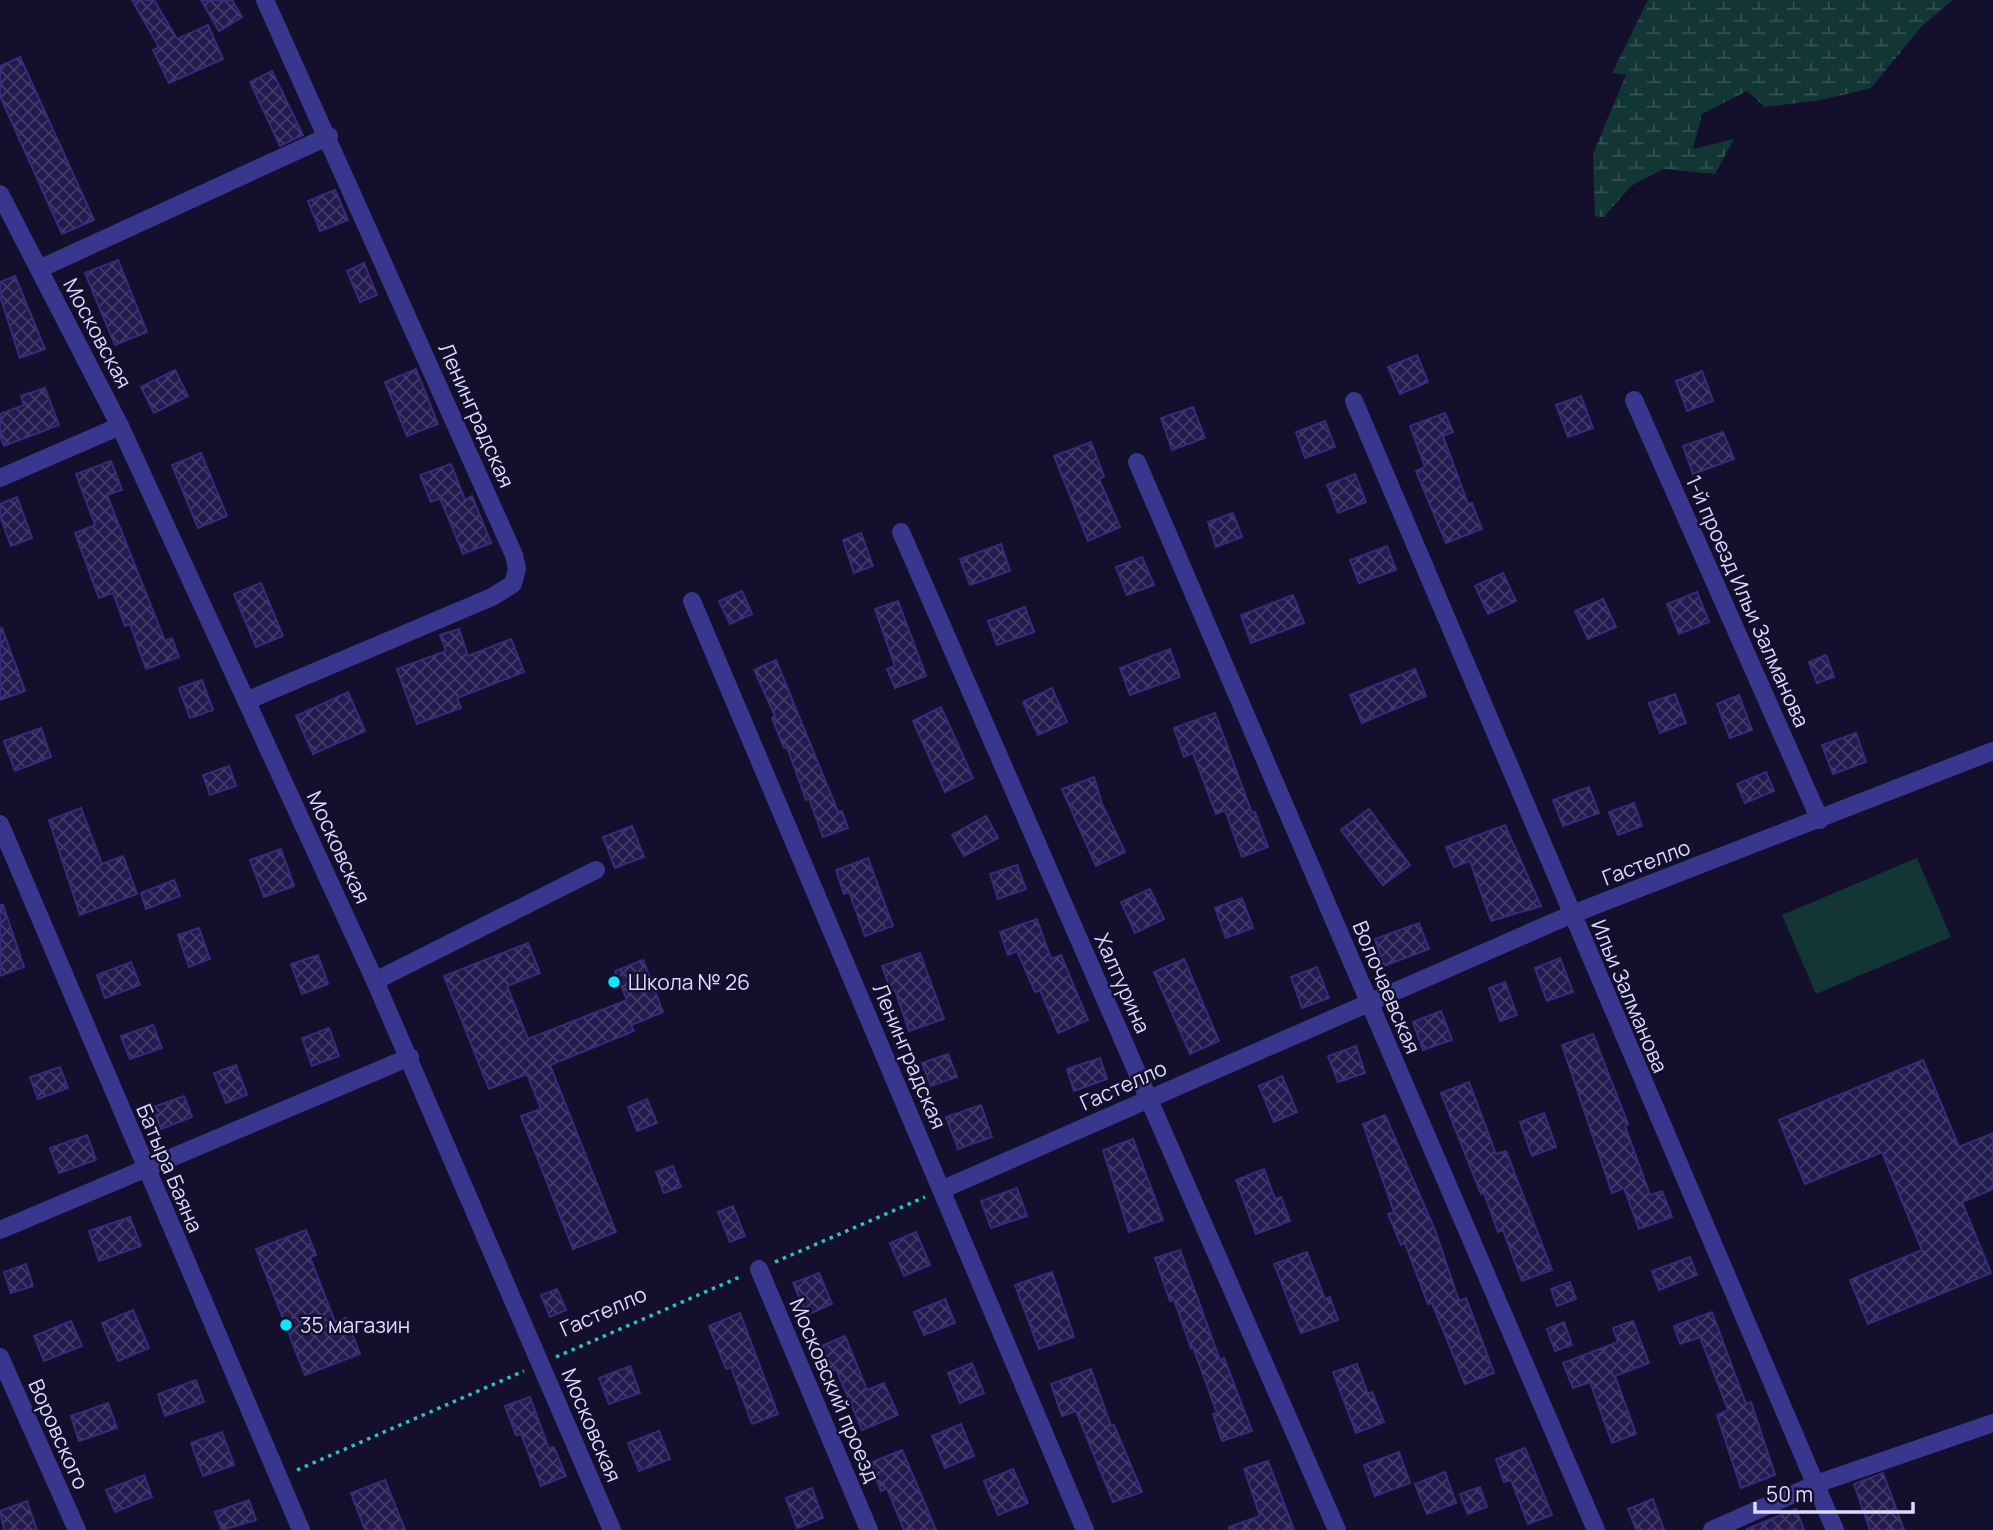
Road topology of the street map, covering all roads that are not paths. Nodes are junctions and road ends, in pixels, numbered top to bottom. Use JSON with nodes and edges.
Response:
{"nodes":[{"id":1,"x":265,"y":0,"type":"edge"},
{"id":2,"x":329,"y":136,"type":"junction"},
{"id":3,"x":0,"y":194,"type":"edge"},
{"id":4,"x":39,"y":269,"type":"junction"},
{"id":5,"x":1634,"y":400,"type":"dead end"},
{"id":6,"x":1354,"y":401,"type":"dead end"},
{"id":7,"x":120,"y":426,"type":"junction"},
{"id":8,"x":1137,"y":462,"type":"dead end"},
{"id":9,"x":0,"y":478,"type":"edge"},
{"id":10,"x":901,"y":531,"type":"dead end"},
{"id":11,"x":692,"y":601,"type":"dead end"},
{"id":12,"x":246,"y":701,"type":"junction"},
{"id":13,"x":1993,"y":751,"type":"edge"},
{"id":14,"x":1820,"y":820,"type":"junction"},
{"id":15,"x":0,"y":824,"type":"edge"},
{"id":16,"x":596,"y":870,"type":"dead end"},
{"id":17,"x":1570,"y":915,"type":"junction"},
{"id":18,"x":375,"y":981,"type":"junction"},
{"id":19,"x":1369,"y":1002,"type":"junction"},
{"id":20,"x":410,"y":1058,"type":"junction"},
{"id":21,"x":1149,"y":1099,"type":"junction"},
{"id":22,"x":145,"y":1167,"type":"junction"},
{"id":23,"x":941,"y":1190,"type":"junction"},
{"id":24,"x":0,"y":1230,"type":"edge"},
{"id":25,"x":759,"y":1269,"type":"road end"},
{"id":26,"x":0,"y":1357,"type":"edge"},
{"id":27,"x":1993,"y":1423,"type":"edge"},
{"id":28,"x":1816,"y":1484,"type":"junction"},
{"id":29,"x":77,"y":1530,"type":"edge"},
{"id":30,"x":301,"y":1530,"type":"edge"},
{"id":31,"x":612,"y":1530,"type":"edge"},
{"id":32,"x":869,"y":1530,"type":"edge"},
{"id":33,"x":1085,"y":1530,"type":"edge"},
{"id":34,"x":1337,"y":1530,"type":"edge"},
{"id":35,"x":1596,"y":1530,"type":"edge"},
{"id":36,"x":1712,"y":1530,"type":"edge"},
{"id":37,"x":1835,"y":1530,"type":"edge"}],
"edges":[{"from":1,"to":2,"type":"street","name":"Ленинградская"},
{"from":2,"to":4,"type":"street"},
{"from":2,"to":12,"type":"street","name":"Ленинградская"},
{"from":3,"to":4,"type":"street","name":"Московская"},
{"from":4,"to":7,"type":"street","name":"Московская"},
{"from":5,"to":14,"type":"street","name":"1-й проезд Ильи Залманова"},
{"from":6,"to":17,"type":"street","name":"Ильи Залманова"},
{"from":7,"to":9,"type":"street"},
{"from":7,"to":12,"type":"street","name":"Московская"},
{"from":8,"to":19,"type":"street","name":"Волочаевская"},
{"from":10,"to":21,"type":"street","name":"Халтурина"},
{"from":11,"to":23,"type":"street","name":"Ленинградская"},
{"from":12,"to":18,"type":"street","name":"Московская"},
{"from":13,"to":14,"type":"street","name":"Гастелло"},
{"from":14,"to":17,"type":"street","name":"Гастелло"},
{"from":15,"to":22,"type":"street","name":"Батыра Баяна"},
{"from":16,"to":18,"type":"street"},
{"from":17,"to":19,"type":"street","name":"Гастелло"},
{"from":17,"to":28,"type":"street","name":"Ильи Залманова"},
{"from":18,"to":20,"type":"street","name":"Московская"},
{"from":19,"to":21,"type":"street","name":"Гастелло"},
{"from":19,"to":35,"type":"street","name":"Волочаевская"},
{"from":20,"to":22,"type":"street"},
{"from":20,"to":31,"type":"street","name":"Московская"},
{"from":21,"to":23,"type":"street","name":"Гастелло"},
{"from":21,"to":34,"type":"street","name":"Халтурина"},
{"from":22,"to":24,"type":"street"},
{"from":22,"to":30,"type":"street","name":"Батыра Баяна"},
{"from":23,"to":33,"type":"street","name":"Ленинградская"},
{"from":25,"to":32,"type":"street","name":"Московский проезд"},
{"from":26,"to":29,"type":"street","name":"Воровского"},
{"from":27,"to":28,"type":"street"},
{"from":28,"to":36,"type":"street"},
{"from":28,"to":37,"type":"street","name":"Ильи Залманова"}]}
